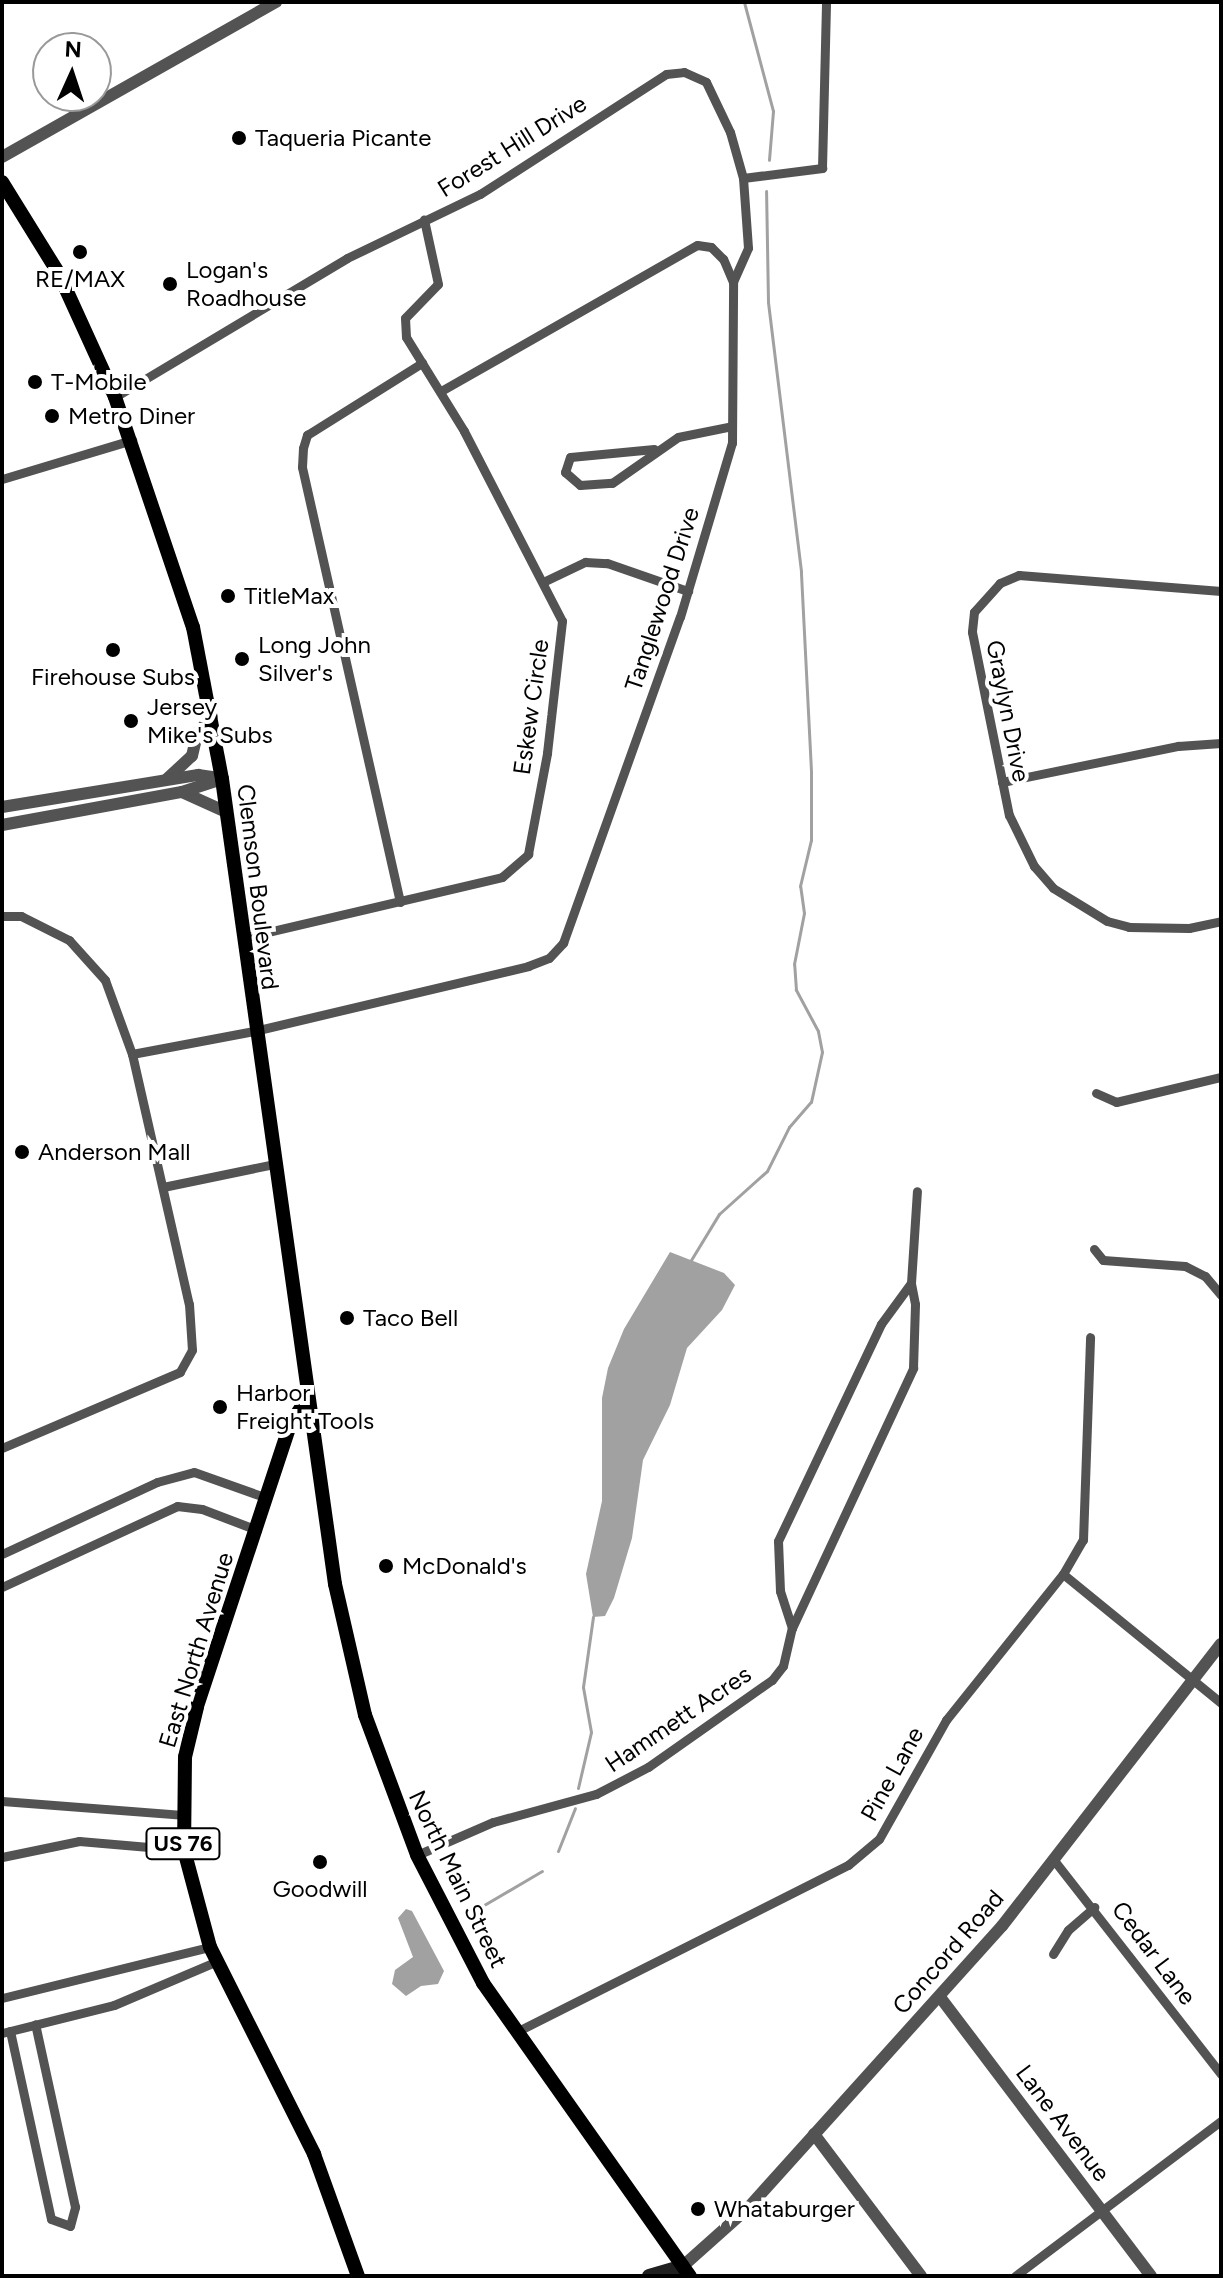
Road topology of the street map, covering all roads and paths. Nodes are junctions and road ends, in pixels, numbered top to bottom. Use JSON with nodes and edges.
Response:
{"nodes":[{"id":1,"x":276,"y":2,"type":"edge"},
{"id":2,"x":826,"y":2,"type":"edge"},
{"id":3,"x":2,"y":157,"type":"edge"},
{"id":4,"x":743,"y":178,"type":"junction"},
{"id":5,"x":2,"y":182,"type":"edge"},
{"id":6,"x":424,"y":220,"type":"junction"},
{"id":7,"x":733,"y":282,"type":"junction"},
{"id":8,"x":422,"y":363,"type":"junction"},
{"id":9,"x":441,"y":391,"type":"junction"},
{"id":10,"x":115,"y":397,"type":"junction"},
{"id":11,"x":732,"y":426,"type":"junction"},
{"id":12,"x":132,"y":440,"type":"junction"},
{"id":13,"x":654,"y":449,"type":"junction"},
{"id":14,"x":2,"y":479,"type":"edge"},
{"id":15,"x":543,"y":582,"type":"junction"},
{"id":16,"x":688,"y":591,"type":"junction"},
{"id":17,"x":1221,"y":591,"type":"edge"},
{"id":18,"x":212,"y":716,"type":"junction"},
{"id":19,"x":1221,"y":743,"type":"edge"},
{"id":20,"x":167,"y":779,"type":"junction"},
{"id":21,"x":222,"y":779,"type":"junction"},
{"id":22,"x":1002,"y":782,"type":"junction"},
{"id":23,"x":182,"y":792,"type":"junction"},
{"id":24,"x":2,"y":807,"type":"edge"},
{"id":25,"x":226,"y":812,"type":"junction"},
{"id":26,"x":2,"y":825,"type":"edge"},
{"id":27,"x":400,"y":902,"type":"junction"},
{"id":28,"x":2,"y":916,"type":"edge"},
{"id":29,"x":1221,"y":921,"type":"edge"},
{"id":30,"x":242,"y":938,"type":"junction"},
{"id":31,"x":254,"y":1031,"type":"junction"},
{"id":32,"x":132,"y":1054,"type":"junction"},
{"id":33,"x":1221,"y":1077,"type":"edge"},
{"id":34,"x":1096,"y":1093,"type":"dead end"},
{"id":35,"x":274,"y":1164,"type":"junction"},
{"id":36,"x":163,"y":1187,"type":"junction"},
{"id":37,"x":917,"y":1191,"type":"dead end"},
{"id":38,"x":1094,"y":1249,"type":"dead end"},
{"id":39,"x":911,"y":1283,"type":"junction"},
{"id":40,"x":1221,"y":1295,"type":"edge"},
{"id":41,"x":1090,"y":1337,"type":"dead end"},
{"id":42,"x":308,"y":1397,"type":"junction"},
{"id":43,"x":2,"y":1448,"type":"edge"},
{"id":44,"x":267,"y":1498,"type":"junction"},
{"id":45,"x":257,"y":1530,"type":"junction"},
{"id":46,"x":2,"y":1554,"type":"edge"},
{"id":47,"x":1063,"y":1574,"type":"junction"},
{"id":48,"x":2,"y":1587,"type":"edge"},
{"id":49,"x":792,"y":1628,"type":"junction"},
{"id":50,"x":1221,"y":1644,"type":"edge"},
{"id":51,"x":1194,"y":1678,"type":"junction"},
{"id":52,"x":1221,"y":1703,"type":"edge"},
{"id":53,"x":2,"y":1801,"type":"edge"},
{"id":54,"x":182,"y":1815,"type":"junction"},
{"id":55,"x":184,"y":1850,"type":"junction"},
{"id":56,"x":417,"y":1855,"type":"junction"},
{"id":57,"x":2,"y":1857,"type":"edge"},
{"id":58,"x":1053,"y":1859,"type":"junction"},
{"id":59,"x":1094,"y":1907,"type":"junction"},
{"id":60,"x":214,"y":1954,"type":"junction"},
{"id":61,"x":1053,"y":1954,"type":"dead end"},
{"id":62,"x":940,"y":1997,"type":"junction"},
{"id":63,"x":2,"y":1998,"type":"edge"},
{"id":64,"x":35,"y":2024,"type":"junction"},
{"id":65,"x":6,"y":2032,"type":"edge"},
{"id":66,"x":516,"y":2032,"type":"junction"},
{"id":67,"x":1221,"y":2074,"type":"edge"},
{"id":68,"x":1221,"y":2121,"type":"edge"},
{"id":69,"x":814,"y":2134,"type":"junction"},
{"id":70,"x":1103,"y":2212,"type":"junction"},
{"id":71,"x":686,"y":2271,"type":"edge"},
{"id":72,"x":358,"y":2276,"type":"edge"},
{"id":73,"x":649,"y":2276,"type":"edge"},
{"id":74,"x":921,"y":2276,"type":"edge"},
{"id":75,"x":1015,"y":2276,"type":"edge"},
{"id":76,"x":1151,"y":2276,"type":"edge"}],
"edges":[{"from":1,"to":3,"type":"street"},
{"from":2,"to":4,"type":"street"},
{"from":4,"to":6,"type":"street","name":"Forest Hill Drive"},
{"from":4,"to":7,"type":"street","name":"Forest Hill Drive"},
{"from":5,"to":10,"type":"main road","name":"Clemson Boulevard"},
{"from":6,"to":8,"type":"street","name":"Eskew Circle"},
{"from":6,"to":10,"type":"street","name":"Forest Hill Drive"},
{"from":7,"to":9,"type":"street"},
{"from":7,"to":11,"type":"street","name":"Tanglewood Drive"},
{"from":8,"to":9,"type":"street","name":"Eskew Circle"},
{"from":8,"to":27,"type":"street"},
{"from":9,"to":15,"type":"street","name":"Eskew Circle"},
{"from":10,"to":12,"type":"main road","name":"Clemson Boulevard"},
{"from":11,"to":13,"type":"street"},
{"from":11,"to":16,"type":"street","name":"Tanglewood Drive"},
{"from":12,"to":14,"type":"street"},
{"from":12,"to":18,"type":"main road","name":"Clemson Boulevard"},
{"from":13,"to":13,"type":"street"},
{"from":15,"to":16,"type":"street"},
{"from":15,"to":27,"type":"street","name":"Eskew Circle"},
{"from":16,"to":31,"type":"street","name":"Tanglewood Drive"},
{"from":17,"to":22,"type":"street","name":"Graylyn Drive"},
{"from":18,"to":20,"type":"street"},
{"from":18,"to":21,"type":"main road","name":"Clemson Boulevard"},
{"from":19,"to":22,"type":"street"},
{"from":20,"to":21,"type":"street"},
{"from":20,"to":24,"type":"street"},
{"from":21,"to":23,"type":"street"},
{"from":21,"to":25,"type":"main road","name":"Clemson Boulevard"},
{"from":22,"to":29,"type":"street","name":"Graylyn Drive"},
{"from":23,"to":25,"type":"street"},
{"from":23,"to":26,"type":"street"},
{"from":25,"to":30,"type":"main road","name":"Clemson Boulevard"},
{"from":27,"to":30,"type":"street","name":"Eskew Circle"},
{"from":28,"to":32,"type":"street"},
{"from":30,"to":31,"type":"main road","name":"Clemson Boulevard"},
{"from":31,"to":32,"type":"street","name":"Tanglewood Drive"},
{"from":31,"to":35,"type":"main road","name":"Clemson Boulevard"},
{"from":32,"to":36,"type":"street"},
{"from":33,"to":34,"type":"street"},
{"from":35,"to":36,"type":"street"},
{"from":35,"to":42,"type":"main road","name":"Clemson Boulevard"},
{"from":36,"to":43,"type":"street"},
{"from":37,"to":39,"type":"street","name":"Hammett Acres"},
{"from":38,"to":40,"type":"street"},
{"from":39,"to":49,"type":"street","name":"Hammett Acres"},
{"from":39,"to":49,"type":"street"},
{"from":41,"to":47,"type":"street","name":"Pine Lane"},
{"from":42,"to":44,"type":"main road","name":"East North Avenue","number":"US 76"},
{"from":42,"to":56,"type":"main road","name":"North Main Street"},
{"from":44,"to":45,"type":"main road","name":"East North Avenue","number":"US 76"},
{"from":44,"to":46,"type":"street"},
{"from":45,"to":48,"type":"street"},
{"from":45,"to":54,"type":"main road","name":"East North Avenue","number":"US 76"},
{"from":47,"to":51,"type":"street"},
{"from":47,"to":66,"type":"street","name":"Pine Lane"},
{"from":49,"to":56,"type":"street","name":"Hammett Acres"},
{"from":50,"to":51,"type":"street","name":"Concord Road"},
{"from":51,"to":52,"type":"street"},
{"from":51,"to":58,"type":"street","name":"Concord Road"},
{"from":53,"to":54,"type":"street"},
{"from":54,"to":55,"type":"main road","name":"East North Avenue","number":"US 76"},
{"from":55,"to":57,"type":"street"},
{"from":55,"to":60,"type":"main road","name":"East North Avenue","number":"US 76"},
{"from":56,"to":66,"type":"main road","name":"North Main Street"},
{"from":58,"to":59,"type":"street","name":"Cedar Lane"},
{"from":58,"to":62,"type":"street","name":"Concord Road"},
{"from":59,"to":61,"type":"street"},
{"from":59,"to":67,"type":"street","name":"Cedar Lane"},
{"from":60,"to":63,"type":"street"},
{"from":60,"to":64,"type":"street"},
{"from":60,"to":72,"type":"main road","name":"East North Avenue","number":"US 76"},
{"from":62,"to":69,"type":"street","name":"Concord Road"},
{"from":62,"to":70,"type":"street","name":"Lane Avenue"},
{"from":64,"to":65,"type":"street"},
{"from":64,"to":65,"type":"street"},
{"from":66,"to":71,"type":"main road","name":"North Main Street"},
{"from":68,"to":70,"type":"street"},
{"from":69,"to":71,"type":"street","name":"Concord Road"},
{"from":69,"to":74,"type":"street"},
{"from":70,"to":75,"type":"street"},
{"from":70,"to":76,"type":"street","name":"Lane Avenue"},
{"from":71,"to":73,"type":"main road"}]}
